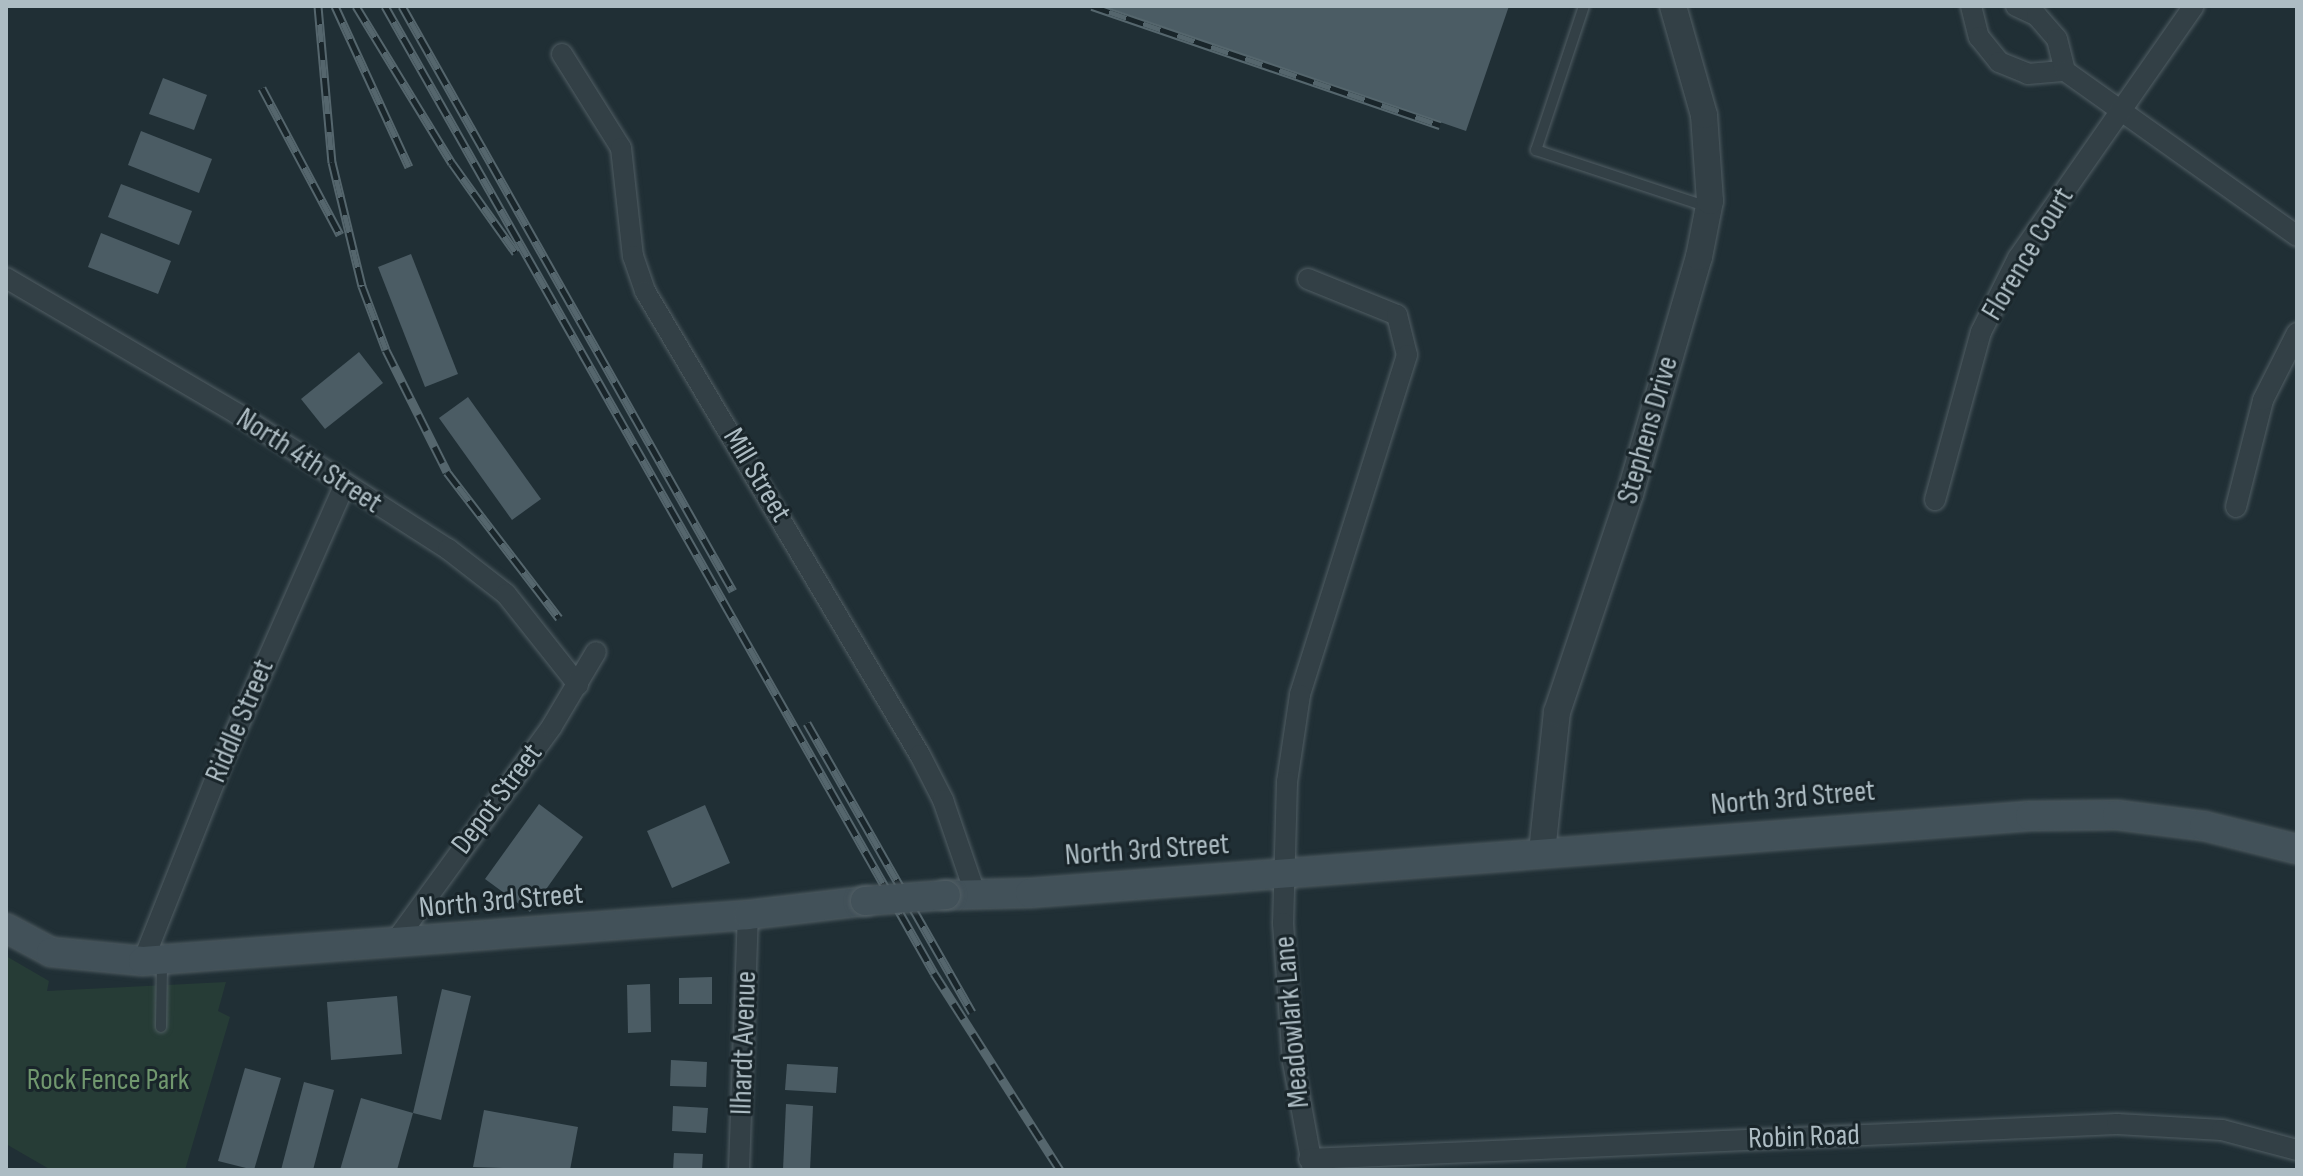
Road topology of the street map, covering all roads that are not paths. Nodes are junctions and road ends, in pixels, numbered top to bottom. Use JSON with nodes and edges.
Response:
{"nodes":[{"id":1,"x":1584,"y":6,"type":"edge"},
{"id":2,"x":1673,"y":6,"type":"edge"},
{"id":3,"x":1971,"y":6,"type":"edge"},
{"id":4,"x":2016,"y":6,"type":"edge"},
{"id":5,"x":2194,"y":6,"type":"edge"},
{"id":6,"x":562,"y":54,"type":"dead end"},
{"id":7,"x":2065,"y":71,"type":"junction"},
{"id":8,"x":2121,"y":111,"type":"junction"},
{"id":9,"x":1708,"y":207,"type":"junction"},
{"id":10,"x":2297,"y":236,"type":"edge"},
{"id":11,"x":6,"y":278,"type":"edge"},
{"id":12,"x":1308,"y":279,"type":"dead end"},
{"id":13,"x":2297,"y":333,"type":"edge"},
{"id":14,"x":345,"y":484,"type":"junction"},
{"id":15,"x":1935,"y":500,"type":"dead end"},
{"id":16,"x":2236,"y":507,"type":"dead end"},
{"id":17,"x":596,"y":652,"type":"dead end"},
{"id":18,"x":578,"y":685,"type":"junction"},
{"id":19,"x":2297,"y":849,"type":"edge"},
{"id":20,"x":1542,"y":852,"type":"junction"},
{"id":21,"x":1281,"y":874,"type":"junction"},
{"id":22,"x":975,"y":893,"type":"junction"},
{"id":23,"x":748,"y":915,"type":"junction"},
{"id":24,"x":6,"y":928,"type":"edge"},
{"id":25,"x":394,"y":943,"type":"junction"},
{"id":26,"x":152,"y":961,"type":"junction"},
{"id":27,"x":161,"y":1027,"type":"dead end"},
{"id":28,"x":2297,"y":1150,"type":"edge"},
{"id":29,"x":1311,"y":1164,"type":"edge"},
{"id":30,"x":739,"y":1170,"type":"edge"}],
"edges":[{"from":1,"to":9,"type":"lane"},
{"from":2,"to":9,"type":"street","name":"Stephens Drive"},
{"from":3,"to":7,"type":"street"},
{"from":4,"to":7,"type":"street"},
{"from":5,"to":8,"type":"street","name":"Florence Court"},
{"from":6,"to":22,"type":"street","name":"Mill Street"},
{"from":7,"to":8,"type":"street"},
{"from":8,"to":10,"type":"street"},
{"from":8,"to":15,"type":"street","name":"Florence Court"},
{"from":9,"to":20,"type":"street","name":"Stephens Drive"},
{"from":11,"to":14,"type":"street","name":"North 4th Street"},
{"from":12,"to":21,"type":"street","name":"Meadowlark Lane"},
{"from":13,"to":16,"type":"street"},
{"from":14,"to":18,"type":"street","name":"North 4th Street"},
{"from":14,"to":26,"type":"street","name":"Riddle Street"},
{"from":17,"to":18,"type":"street","name":"Depot Street"},
{"from":18,"to":25,"type":"street","name":"Depot Street"},
{"from":19,"to":20,"type":"main road","name":"North 3rd Street"},
{"from":20,"to":21,"type":"main road","name":"North 3rd Street"},
{"from":21,"to":22,"type":"main road","name":"North 3rd Street"},
{"from":21,"to":29,"type":"street","name":"Meadowlark Lane"},
{"from":22,"to":23,"type":"main road","name":"North 3rd Street","bridge":true},
{"from":23,"to":25,"type":"main road","name":"North 3rd Street"},
{"from":23,"to":30,"type":"street","name":"Ilhardt Avenue"},
{"from":24,"to":26,"type":"main road","name":"North 3rd Street"},
{"from":25,"to":26,"type":"main road","name":"North 3rd Street"},
{"from":26,"to":27,"type":"lane"},
{"from":28,"to":29,"type":"street","name":"Robin Road"}]}
